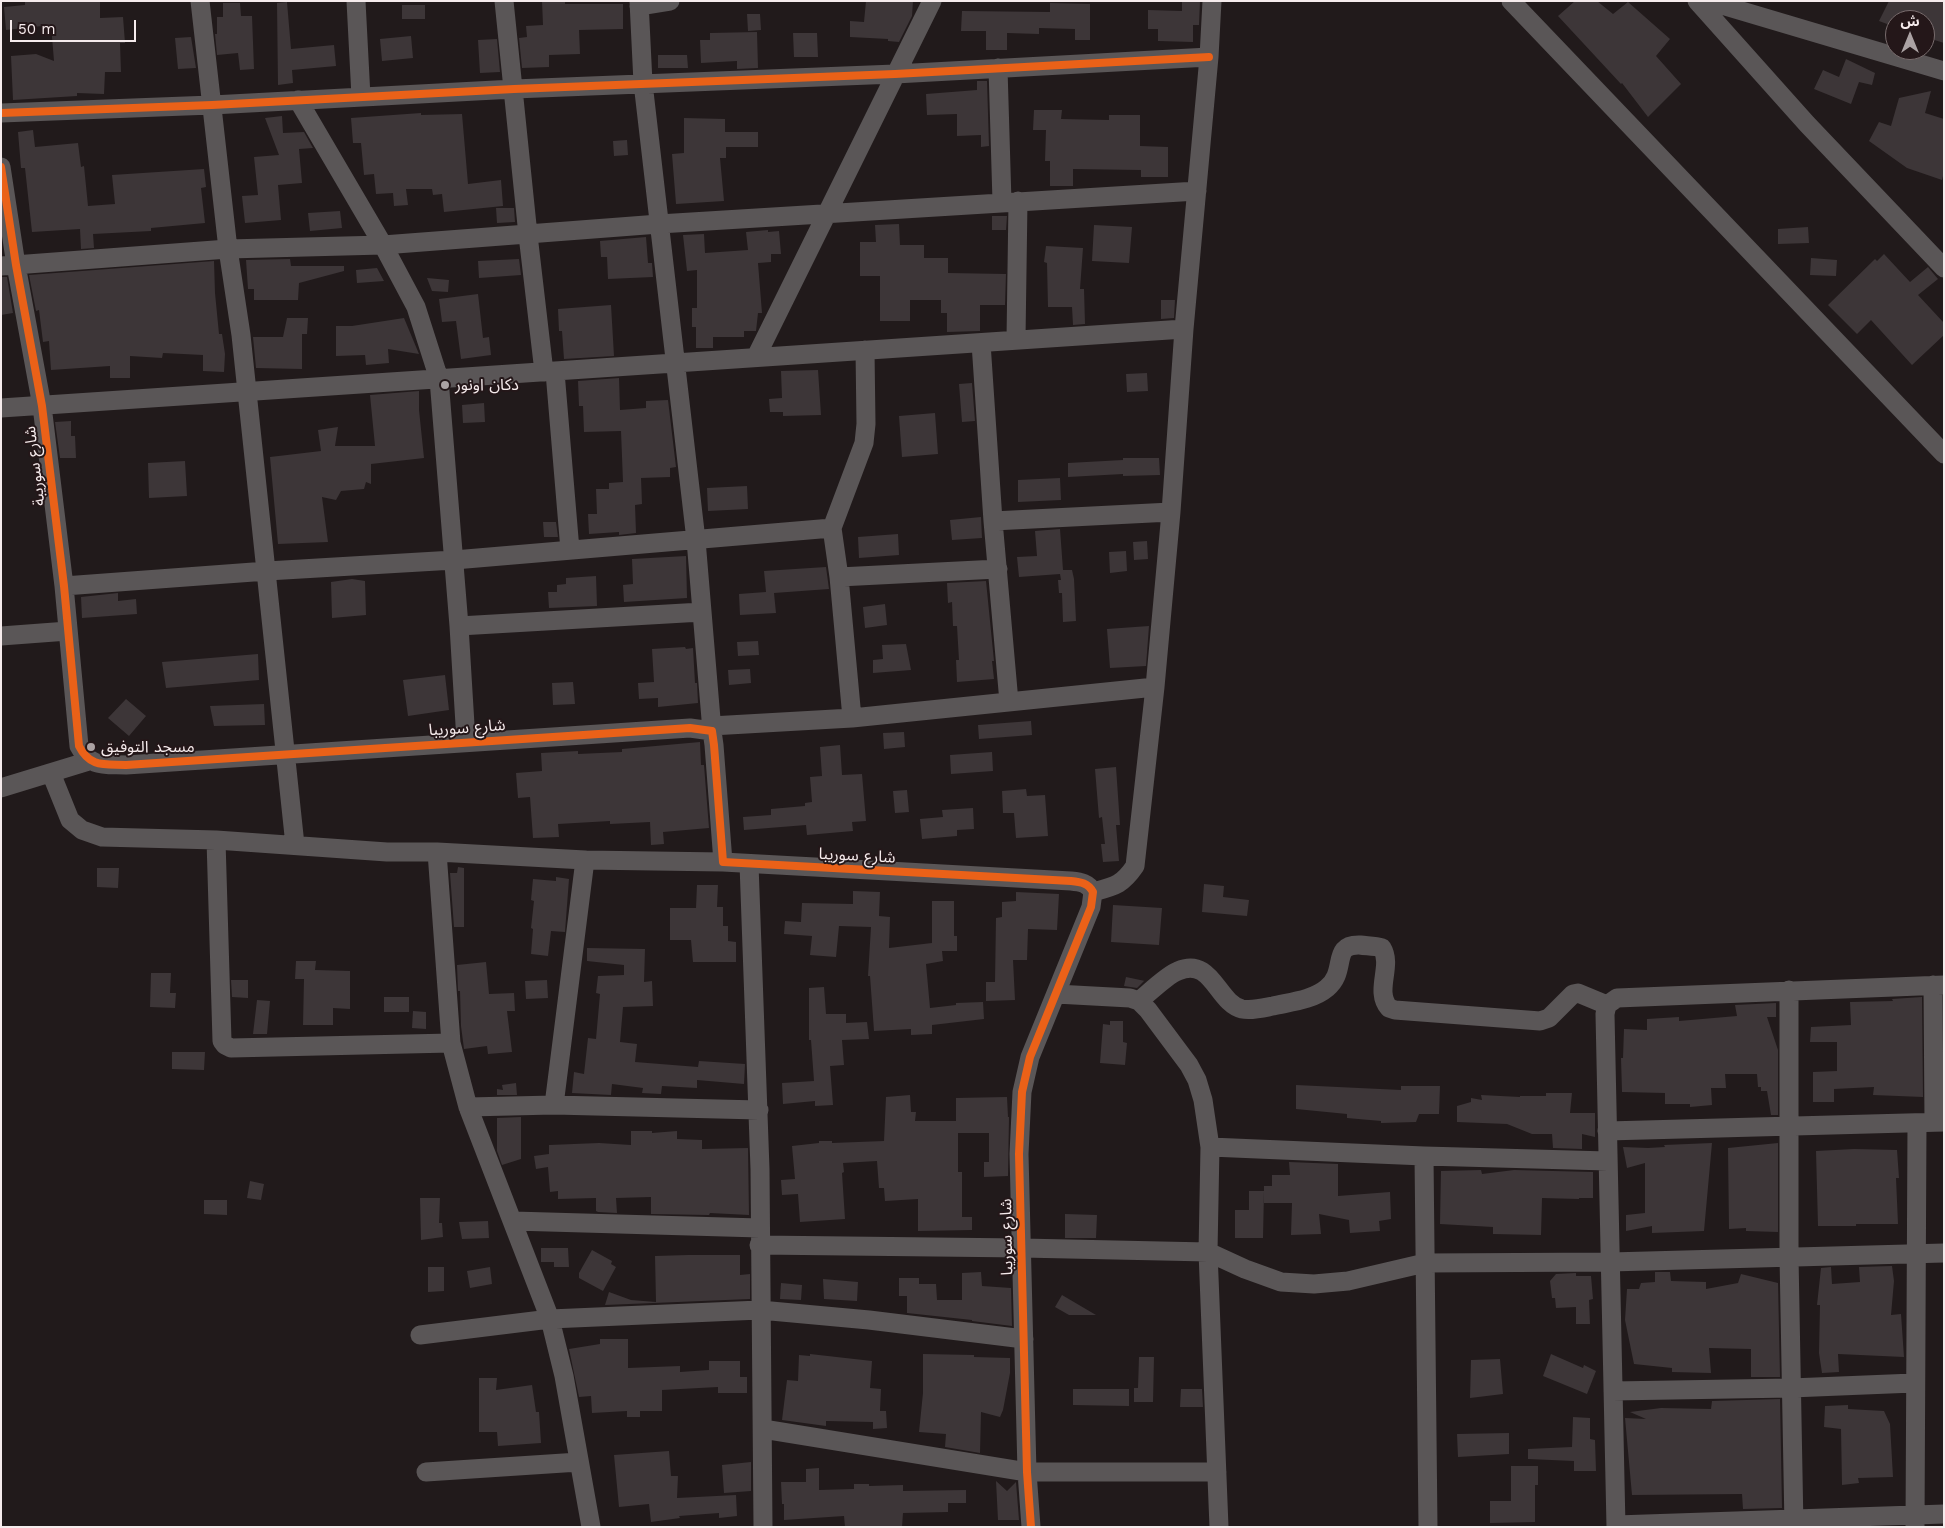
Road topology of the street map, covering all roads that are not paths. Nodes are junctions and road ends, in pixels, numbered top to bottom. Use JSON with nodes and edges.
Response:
{"nodes":[{"id":1,"x":200,"y":1,"type":"edge"},
{"id":2,"x":356,"y":1,"type":"edge"},
{"id":3,"x":504,"y":1,"type":"edge"},
{"id":4,"x":670,"y":1,"type":"edge"},
{"id":5,"x":932,"y":1,"type":"edge"},
{"id":6,"x":1212,"y":1,"type":"edge"},
{"id":7,"x":1511,"y":1,"type":"edge"},
{"id":8,"x":1697,"y":1,"type":"edge"},
{"id":9,"x":1708,"y":1,"type":"edge"},
{"id":10,"x":639,"y":4,"type":"edge"},
{"id":11,"x":1209,"y":57,"type":"junction"},
{"id":12,"x":998,"y":68,"type":"junction"},
{"id":13,"x":1944,"y":71,"type":"edge"},
{"id":14,"x":895,"y":74,"type":"junction"},
{"id":15,"x":643,"y":83,"type":"junction"},
{"id":16,"x":514,"y":89,"type":"junction"},
{"id":17,"x":361,"y":97,"type":"junction"},
{"id":18,"x":298,"y":100,"type":"junction"},
{"id":19,"x":212,"y":105,"type":"junction"},
{"id":20,"x":1,"y":113,"type":"edge"},
{"id":21,"x":1,"y":166,"type":"edge"},
{"id":22,"x":1197,"y":191,"type":"junction"},
{"id":23,"x":1010,"y":201,"type":"junction"},
{"id":24,"x":828,"y":213,"type":"junction"},
{"id":25,"x":659,"y":224,"type":"junction"},
{"id":26,"x":528,"y":235,"type":"junction"},
{"id":27,"x":383,"y":245,"type":"junction"},
{"id":28,"x":228,"y":250,"type":"junction"},
{"id":29,"x":9,"y":265,"type":"edge"},
{"id":30,"x":1944,"y":268,"type":"edge"},
{"id":31,"x":1184,"y":329,"type":"junction"},
{"id":32,"x":1016,"y":339,"type":"junction"},
{"id":33,"x":981,"y":343,"type":"junction"},
{"id":34,"x":865,"y":350,"type":"junction"},
{"id":35,"x":756,"y":357,"type":"junction"},
{"id":36,"x":675,"y":363,"type":"junction"},
{"id":37,"x":550,"y":372,"type":"junction"},
{"id":38,"x":439,"y":379,"type":"junction"},
{"id":39,"x":247,"y":391,"type":"junction"},
{"id":40,"x":42,"y":406,"type":"junction"},
{"id":41,"x":1,"y":408,"type":"edge"},
{"id":42,"x":1944,"y":454,"type":"edge"},
{"id":43,"x":1171,"y":512,"type":"junction"},
{"id":44,"x":994,"y":521,"type":"junction"},
{"id":45,"x":832,"y":528,"type":"junction"},
{"id":46,"x":696,"y":540,"type":"junction"},
{"id":47,"x":570,"y":550,"type":"junction"},
{"id":48,"x":454,"y":560,"type":"junction"},
{"id":49,"x":998,"y":569,"type":"junction"},
{"id":50,"x":267,"y":571,"type":"junction"},
{"id":51,"x":839,"y":577,"type":"junction"},
{"id":52,"x":64,"y":586,"type":"junction"},
{"id":53,"x":702,"y":612,"type":"junction"},
{"id":54,"x":459,"y":626,"type":"junction"},
{"id":55,"x":68,"y":631,"type":"junction"},
{"id":56,"x":1,"y":636,"type":"edge"},
{"id":57,"x":1155,"y":686,"type":"junction"},
{"id":58,"x":1009,"y":702,"type":"junction"},
{"id":59,"x":852,"y":718,"type":"junction"},
{"id":60,"x":711,"y":728,"type":"junction"},
{"id":61,"x":466,"y":741,"type":"junction"},
{"id":62,"x":284,"y":754,"type":"junction"},
{"id":63,"x":89,"y":761,"type":"junction"},
{"id":64,"x":51,"y":772,"type":"junction"},
{"id":65,"x":1,"y":788,"type":"edge"},
{"id":66,"x":216,"y":840,"type":"junction"},
{"id":67,"x":295,"y":845,"type":"junction"},
{"id":68,"x":436,"y":852,"type":"junction"},
{"id":69,"x":585,"y":860,"type":"junction"},
{"id":70,"x":723,"y":862,"type":"junction"},
{"id":71,"x":749,"y":864,"type":"junction"},
{"id":72,"x":1093,"y":892,"type":"junction"},
{"id":73,"x":1938,"y":985,"type":"edge"},
{"id":74,"x":1789,"y":990,"type":"junction"},
{"id":75,"x":1056,"y":994,"type":"junction"},
{"id":76,"x":1139,"y":1001,"type":"junction"},
{"id":77,"x":1607,"y":1005,"type":"junction"},
{"id":78,"x":451,"y":1043,"type":"junction"},
{"id":79,"x":554,"y":1105,"type":"junction"},
{"id":80,"x":468,"y":1107,"type":"junction"},
{"id":81,"x":759,"y":1110,"type":"junction"},
{"id":82,"x":1932,"y":1122,"type":"edge"},
{"id":83,"x":1789,"y":1127,"type":"junction"},
{"id":84,"x":1607,"y":1131,"type":"junction"},
{"id":85,"x":1210,"y":1146,"type":"junction"},
{"id":86,"x":1424,"y":1156,"type":"junction"},
{"id":87,"x":1608,"y":1161,"type":"junction"},
{"id":88,"x":513,"y":1221,"type":"junction"},
{"id":89,"x":760,"y":1236,"type":"junction"},
{"id":90,"x":1022,"y":1248,"type":"junction"},
{"id":91,"x":1208,"y":1252,"type":"junction"},
{"id":92,"x":1944,"y":1253,"type":"edge"},
{"id":93,"x":1915,"y":1254,"type":"junction"},
{"id":94,"x":1789,"y":1256,"type":"junction"},
{"id":95,"x":1610,"y":1262,"type":"junction"},
{"id":96,"x":1425,"y":1263,"type":"junction"},
{"id":97,"x":760,"y":1310,"type":"junction"},
{"id":98,"x":550,"y":1319,"type":"junction"},
{"id":99,"x":420,"y":1335,"type":"dead end"},
{"id":100,"x":1024,"y":1339,"type":"junction"},
{"id":101,"x":1914,"y":1383,"type":"junction"},
{"id":102,"x":1791,"y":1388,"type":"junction"},
{"id":103,"x":1613,"y":1391,"type":"junction"},
{"id":104,"x":763,"y":1429,"type":"junction"},
{"id":105,"x":579,"y":1462,"type":"junction"},
{"id":106,"x":426,"y":1472,"type":"dead end"},
{"id":107,"x":1027,"y":1472,"type":"junction"},
{"id":108,"x":1217,"y":1472,"type":"junction"},
{"id":109,"x":1944,"y":1514,"type":"edge"},
{"id":110,"x":1915,"y":1521,"type":"edge"},
{"id":111,"x":1793,"y":1522,"type":"edge"},
{"id":112,"x":1616,"y":1526,"type":"edge"},
{"id":113,"x":591,"y":1527,"type":"edge"},
{"id":114,"x":763,"y":1527,"type":"edge"},
{"id":115,"x":1031,"y":1527,"type":"edge"},
{"id":116,"x":1218,"y":1527,"type":"edge"},
{"id":117,"x":1428,"y":1527,"type":"edge"}],
"edges":[{"from":1,"to":19,"type":"street"},
{"from":2,"to":17,"type":"street"},
{"from":3,"to":16,"type":"street"},
{"from":4,"to":10,"type":"street"},
{"from":5,"to":14,"type":"street"},
{"from":6,"to":11,"type":"street"},
{"from":7,"to":42,"type":"street"},
{"from":8,"to":30,"type":"street"},
{"from":9,"to":13,"type":"street"},
{"from":10,"to":15,"type":"street"},
{"from":11,"to":12,"type":"street"},
{"from":11,"to":22,"type":"street"},
{"from":12,"to":14,"type":"street"},
{"from":12,"to":23,"type":"street"},
{"from":14,"to":15,"type":"street"},
{"from":14,"to":24,"type":"street"},
{"from":15,"to":16,"type":"street"},
{"from":15,"to":25,"type":"street"},
{"from":16,"to":17,"type":"street"},
{"from":16,"to":26,"type":"street"},
{"from":17,"to":18,"type":"street"},
{"from":18,"to":19,"type":"street"},
{"from":18,"to":27,"type":"street"},
{"from":19,"to":20,"type":"street"},
{"from":19,"to":28,"type":"street"},
{"from":21,"to":29,"type":"street","name":"شارع سوريبة"},
{"from":22,"to":23,"type":"street"},
{"from":22,"to":31,"type":"street"},
{"from":23,"to":24,"type":"street"},
{"from":23,"to":32,"type":"street"},
{"from":24,"to":25,"type":"street"},
{"from":24,"to":35,"type":"street"},
{"from":25,"to":26,"type":"street"},
{"from":25,"to":36,"type":"street"},
{"from":26,"to":27,"type":"street"},
{"from":26,"to":37,"type":"street"},
{"from":27,"to":28,"type":"street"},
{"from":27,"to":38,"type":"street"},
{"from":28,"to":29,"type":"street"},
{"from":28,"to":39,"type":"street"},
{"from":29,"to":40,"type":"street","name":"شارع سوريبة"},
{"from":31,"to":32,"type":"street"},
{"from":31,"to":43,"type":"street"},
{"from":32,"to":33,"type":"street"},
{"from":33,"to":34,"type":"street"},
{"from":33,"to":44,"type":"street"},
{"from":34,"to":35,"type":"street"},
{"from":34,"to":45,"type":"street"},
{"from":35,"to":36,"type":"street"},
{"from":36,"to":37,"type":"street"},
{"from":36,"to":46,"type":"street"},
{"from":37,"to":38,"type":"street"},
{"from":37,"to":47,"type":"street"},
{"from":38,"to":39,"type":"street"},
{"from":38,"to":48,"type":"street"},
{"from":39,"to":40,"type":"street"},
{"from":39,"to":50,"type":"street"},
{"from":40,"to":41,"type":"street"},
{"from":40,"to":52,"type":"street","name":"شارع سوريبة"},
{"from":43,"to":44,"type":"street"},
{"from":43,"to":57,"type":"street"},
{"from":44,"to":49,"type":"street"},
{"from":45,"to":46,"type":"street"},
{"from":45,"to":51,"type":"street"},
{"from":46,"to":47,"type":"street"},
{"from":46,"to":53,"type":"street"},
{"from":47,"to":48,"type":"street"},
{"from":48,"to":50,"type":"street"},
{"from":48,"to":54,"type":"street"},
{"from":49,"to":51,"type":"street"},
{"from":49,"to":58,"type":"street"},
{"from":50,"to":52,"type":"street"},
{"from":50,"to":62,"type":"street"},
{"from":51,"to":59,"type":"street"},
{"from":52,"to":55,"type":"street","name":"شارع سوريبة"},
{"from":53,"to":54,"type":"street"},
{"from":53,"to":60,"type":"street"},
{"from":54,"to":61,"type":"street"},
{"from":55,"to":56,"type":"street"},
{"from":55,"to":63,"type":"street","name":"شارع سوريبة"},
{"from":57,"to":58,"type":"street","name":"شارع سوريبا"},
{"from":57,"to":72,"type":"street"},
{"from":58,"to":59,"type":"street","name":"شارع سوريبا"},
{"from":59,"to":60,"type":"street","name":"شارع سوريبا"},
{"from":60,"to":61,"type":"street","name":"شارع سوريبا"},
{"from":60,"to":70,"type":"street"},
{"from":61,"to":62,"type":"street","name":"شارع سوريبا"},
{"from":62,"to":63,"type":"street","name":"شارع سوريبا"},
{"from":62,"to":67,"type":"street"},
{"from":63,"to":64,"type":"street"},
{"from":64,"to":65,"type":"street"},
{"from":64,"to":66,"type":"street","name":"شارع سوريبا"},
{"from":66,"to":67,"type":"street","name":"شارع سوريبا"},
{"from":66,"to":78,"type":"street"},
{"from":67,"to":68,"type":"street","name":"شارع سوريبا"},
{"from":68,"to":69,"type":"street","name":"شارع سوريبا"},
{"from":68,"to":78,"type":"street"},
{"from":69,"to":70,"type":"street","name":"شارع سوريبا"},
{"from":69,"to":79,"type":"street"},
{"from":70,"to":71,"type":"street","name":"شارع سوريبا"},
{"from":71,"to":72,"type":"street","name":"شارع سوريبا"},
{"from":71,"to":81,"type":"street"},
{"from":72,"to":75,"type":"street","name":"شارع سوريبا"},
{"from":73,"to":74,"type":"street"},
{"from":73,"to":82,"type":"street"},
{"from":74,"to":77,"type":"street"},
{"from":74,"to":83,"type":"street"},
{"from":75,"to":76,"type":"street"},
{"from":75,"to":90,"type":"street","name":"شارع سوريبا"},
{"from":76,"to":77,"type":"street"},
{"from":76,"to":85,"type":"street"},
{"from":77,"to":84,"type":"street"},
{"from":78,"to":80,"type":"street"},
{"from":79,"to":80,"type":"street"},
{"from":79,"to":81,"type":"street"},
{"from":80,"to":88,"type":"street"},
{"from":81,"to":89,"type":"street"},
{"from":82,"to":83,"type":"street"},
{"from":82,"to":93,"type":"street"},
{"from":83,"to":84,"type":"street"},
{"from":83,"to":94,"type":"street"},
{"from":84,"to":87,"type":"street"},
{"from":85,"to":86,"type":"street"},
{"from":85,"to":91,"type":"street"},
{"from":86,"to":87,"type":"street"},
{"from":86,"to":96,"type":"street"},
{"from":87,"to":95,"type":"street"},
{"from":88,"to":89,"type":"street"},
{"from":88,"to":98,"type":"street"},
{"from":89,"to":90,"type":"street"},
{"from":89,"to":97,"type":"street"},
{"from":90,"to":91,"type":"street"},
{"from":90,"to":100,"type":"street","name":"شارع سوريبا"},
{"from":91,"to":96,"type":"street"},
{"from":91,"to":108,"type":"street"},
{"from":92,"to":93,"type":"street"},
{"from":93,"to":94,"type":"street"},
{"from":93,"to":101,"type":"street"},
{"from":94,"to":95,"type":"street"},
{"from":94,"to":102,"type":"street"},
{"from":95,"to":96,"type":"street"},
{"from":95,"to":103,"type":"street"},
{"from":96,"to":117,"type":"street"},
{"from":97,"to":98,"type":"street"},
{"from":97,"to":100,"type":"street"},
{"from":97,"to":104,"type":"street"},
{"from":98,"to":99,"type":"street"},
{"from":98,"to":105,"type":"street"},
{"from":100,"to":107,"type":"street","name":"شارع سوريبا"},
{"from":101,"to":102,"type":"street"},
{"from":101,"to":110,"type":"street"},
{"from":102,"to":103,"type":"street"},
{"from":102,"to":111,"type":"street"},
{"from":103,"to":112,"type":"street"},
{"from":104,"to":107,"type":"street"},
{"from":104,"to":114,"type":"street"},
{"from":105,"to":106,"type":"street"},
{"from":105,"to":113,"type":"street"},
{"from":107,"to":108,"type":"street"},
{"from":107,"to":115,"type":"street","name":"شارع سوريبا"},
{"from":108,"to":116,"type":"street"},
{"from":109,"to":110,"type":"street"},
{"from":110,"to":111,"type":"street"},
{"from":111,"to":112,"type":"street"}]}
